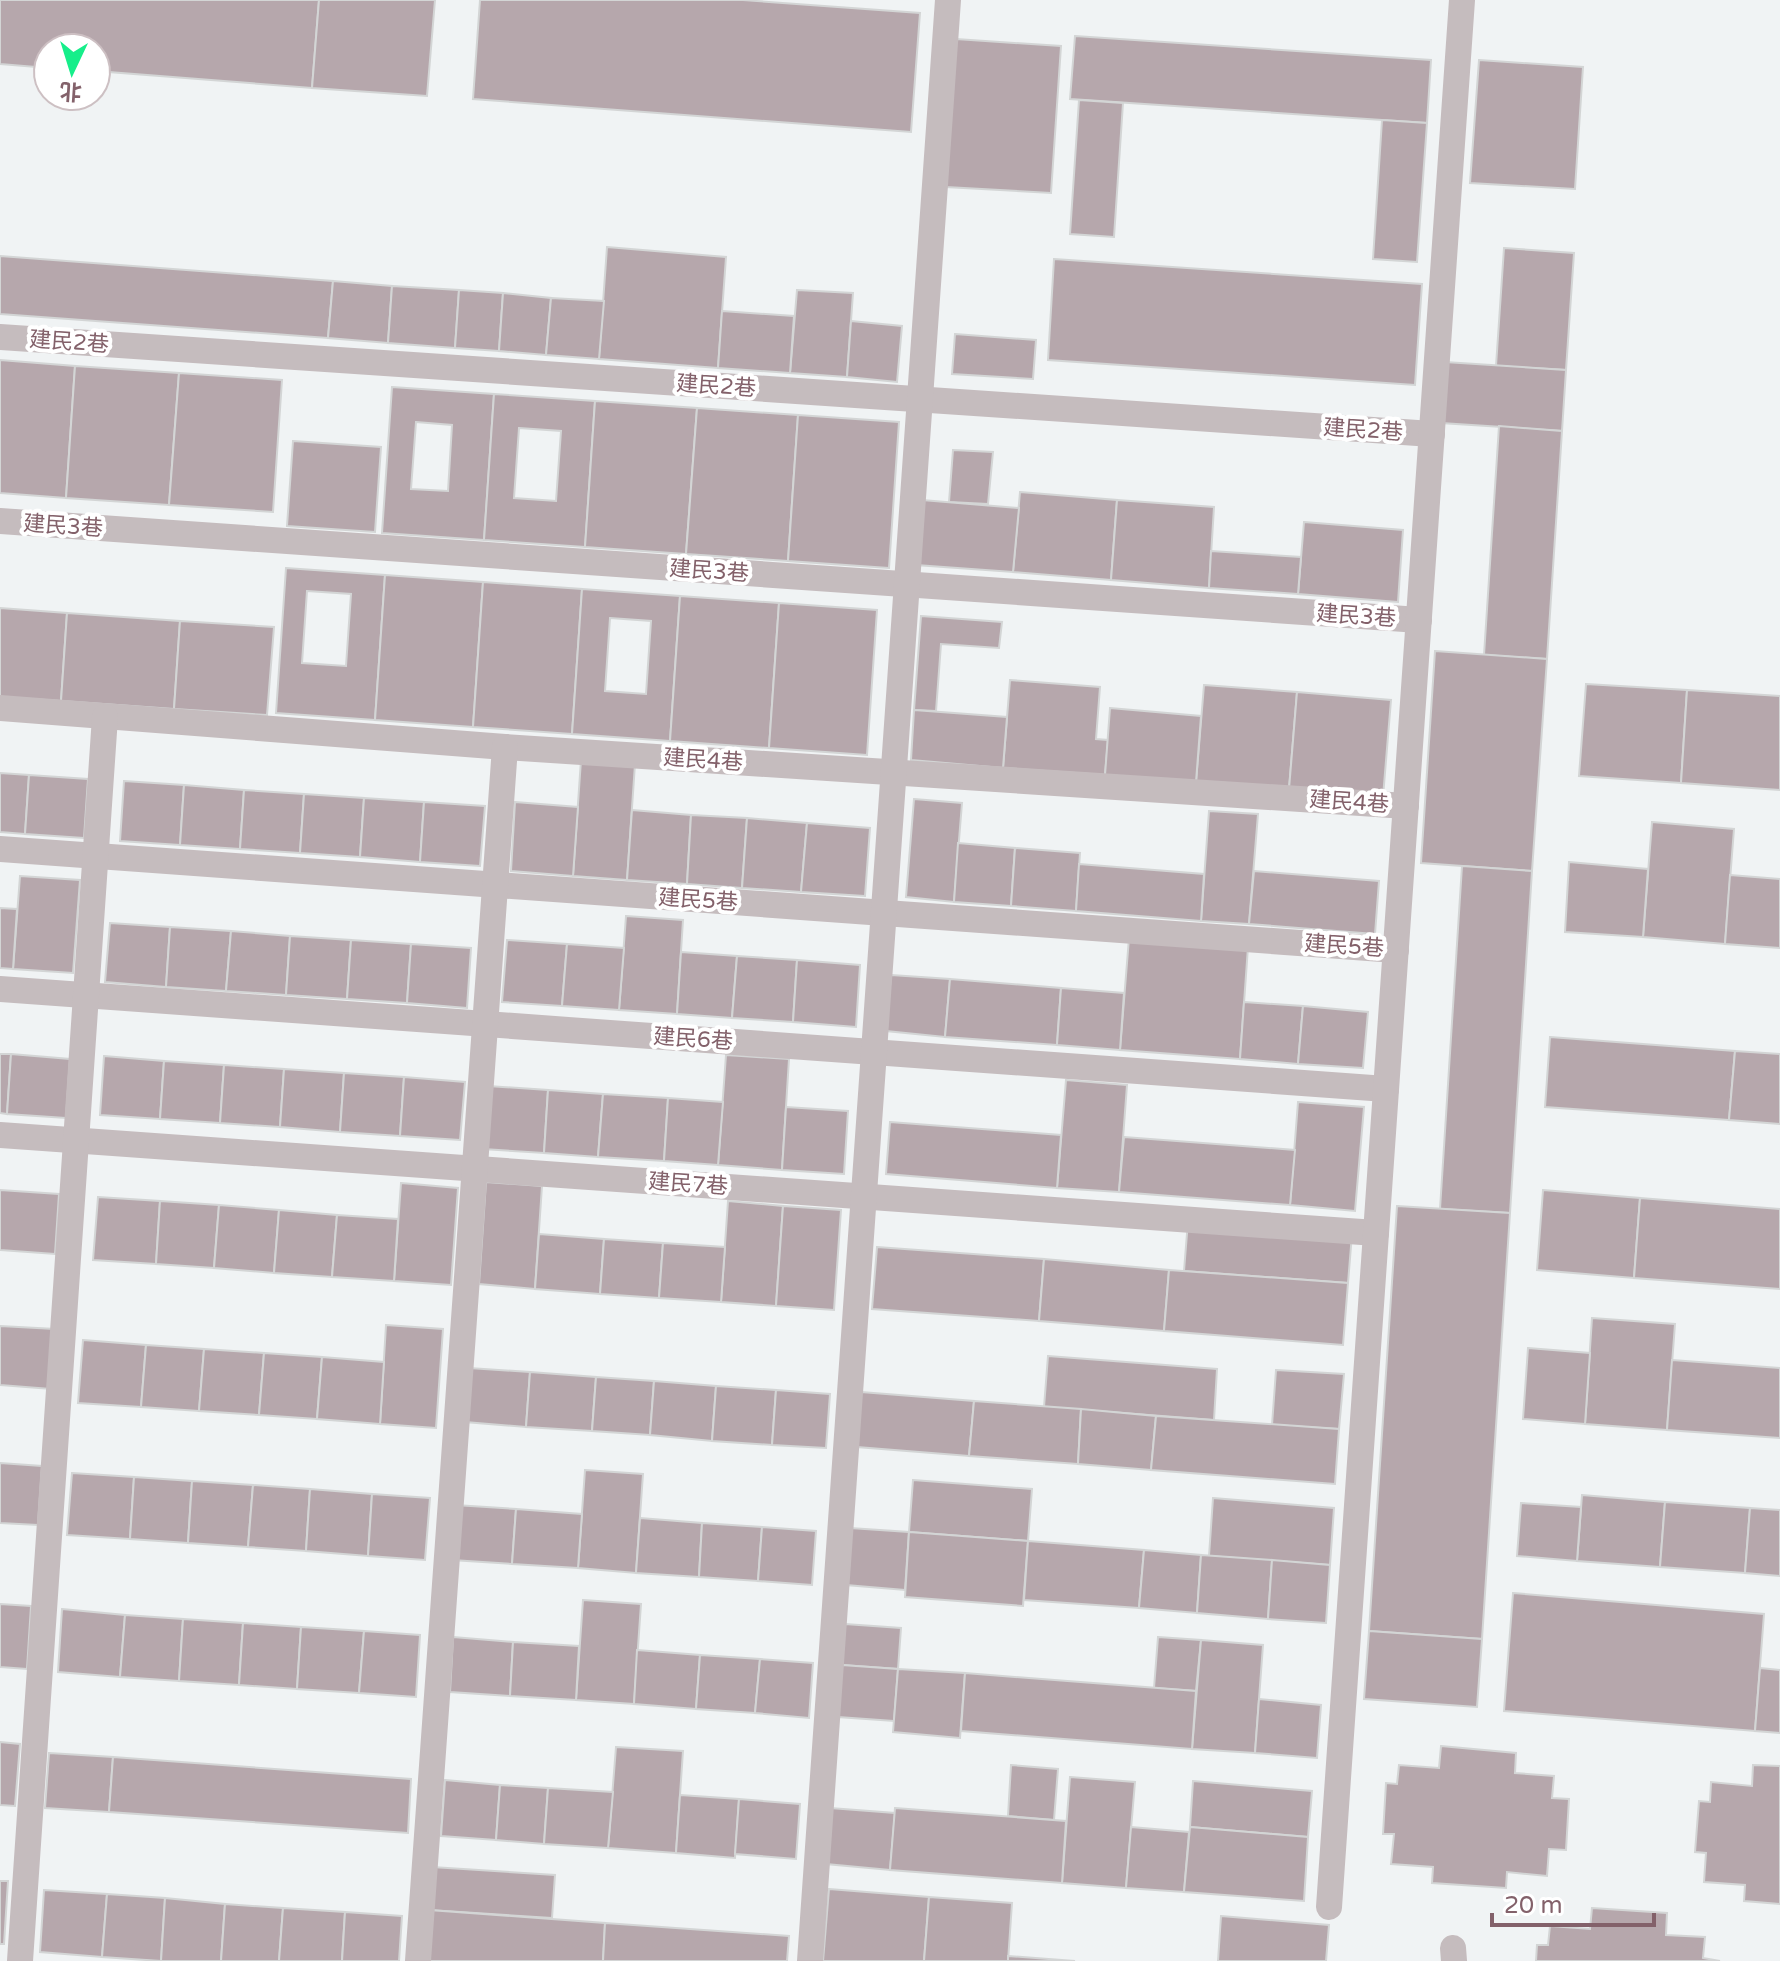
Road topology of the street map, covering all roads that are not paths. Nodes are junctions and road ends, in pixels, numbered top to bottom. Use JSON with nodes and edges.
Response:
{"nodes":[{"id":1,"x":948,"y":0,"type":"edge"},
{"id":2,"x":1462,"y":0,"type":"edge"},
{"id":3,"x":0,"y":337,"type":"edge"},
{"id":4,"x":920,"y":399,"type":"junction"},
{"id":5,"x":1432,"y":434,"type":"junction"},
{"id":6,"x":0,"y":521,"type":"edge"},
{"id":7,"x":907,"y":585,"type":"junction"},
{"id":8,"x":1419,"y":620,"type":"junction"},
{"id":9,"x":0,"y":708,"type":"edge"},
{"id":10,"x":105,"y":717,"type":"junction"},
{"id":11,"x":505,"y":747,"type":"junction"},
{"id":12,"x":894,"y":773,"type":"junction"},
{"id":13,"x":1406,"y":806,"type":"junction"},
{"id":14,"x":0,"y":849,"type":"edge"},
{"id":15,"x":95,"y":856,"type":"junction"},
{"id":16,"x":495,"y":885,"type":"junction"},
{"id":17,"x":884,"y":913,"type":"junction"},
{"id":18,"x":1396,"y":950,"type":"junction"},
{"id":19,"x":0,"y":989,"type":"edge"},
{"id":20,"x":86,"y":995,"type":"junction"},
{"id":21,"x":485,"y":1024,"type":"junction"},
{"id":22,"x":874,"y":1052,"type":"junction"},
{"id":23,"x":1386,"y":1089,"type":"junction"},
{"id":24,"x":0,"y":1135,"type":"edge"},
{"id":25,"x":76,"y":1140,"type":"junction"},
{"id":26,"x":475,"y":1168,"type":"junction"},
{"id":27,"x":864,"y":1196,"type":"junction"},
{"id":28,"x":1376,"y":1233,"type":"junction"},
{"id":29,"x":1329,"y":1907,"type":"dead end"},
{"id":30,"x":20,"y":1961,"type":"edge"},
{"id":31,"x":418,"y":1961,"type":"edge"},
{"id":32,"x":810,"y":1961,"type":"edge"}],
"edges":[{"from":1,"to":4,"type":"lane"},
{"from":2,"to":5,"type":"lane"},
{"from":3,"to":4,"type":"lane","name":"建民2巷"},
{"from":4,"to":5,"type":"lane","name":"建民2巷"},
{"from":4,"to":7,"type":"lane"},
{"from":5,"to":8,"type":"lane"},
{"from":6,"to":7,"type":"lane","name":"建民3巷"},
{"from":7,"to":8,"type":"lane","name":"建民3巷"},
{"from":7,"to":12,"type":"lane"},
{"from":8,"to":13,"type":"lane"},
{"from":9,"to":10,"type":"lane","name":"建民4巷"},
{"from":10,"to":11,"type":"lane","name":"建民4巷"},
{"from":10,"to":15,"type":"lane"},
{"from":11,"to":12,"type":"lane","name":"建民4巷"},
{"from":11,"to":16,"type":"lane"},
{"from":12,"to":13,"type":"lane","name":"建民4巷"},
{"from":12,"to":17,"type":"lane"},
{"from":13,"to":18,"type":"lane"},
{"from":14,"to":15,"type":"lane","name":"建民5巷"},
{"from":15,"to":16,"type":"lane","name":"建民5巷"},
{"from":15,"to":20,"type":"lane"},
{"from":16,"to":17,"type":"lane","name":"建民5巷"},
{"from":16,"to":21,"type":"lane"},
{"from":17,"to":18,"type":"lane","name":"建民5巷"},
{"from":17,"to":22,"type":"lane"},
{"from":18,"to":23,"type":"lane"},
{"from":19,"to":20,"type":"lane","name":"建民6巷"},
{"from":20,"to":21,"type":"lane","name":"建民6巷"},
{"from":20,"to":25,"type":"lane"},
{"from":21,"to":22,"type":"lane","name":"建民6巷"},
{"from":21,"to":26,"type":"lane"},
{"from":22,"to":23,"type":"lane","name":"建民6巷"},
{"from":22,"to":27,"type":"lane"},
{"from":23,"to":28,"type":"lane"},
{"from":24,"to":25,"type":"lane","name":"建民7巷"},
{"from":25,"to":26,"type":"lane","name":"建民7巷"},
{"from":25,"to":30,"type":"lane"},
{"from":26,"to":27,"type":"lane","name":"建民7巷"},
{"from":26,"to":31,"type":"lane"},
{"from":27,"to":28,"type":"lane","name":"建民7巷"},
{"from":27,"to":32,"type":"lane"},
{"from":28,"to":29,"type":"lane"}]}
